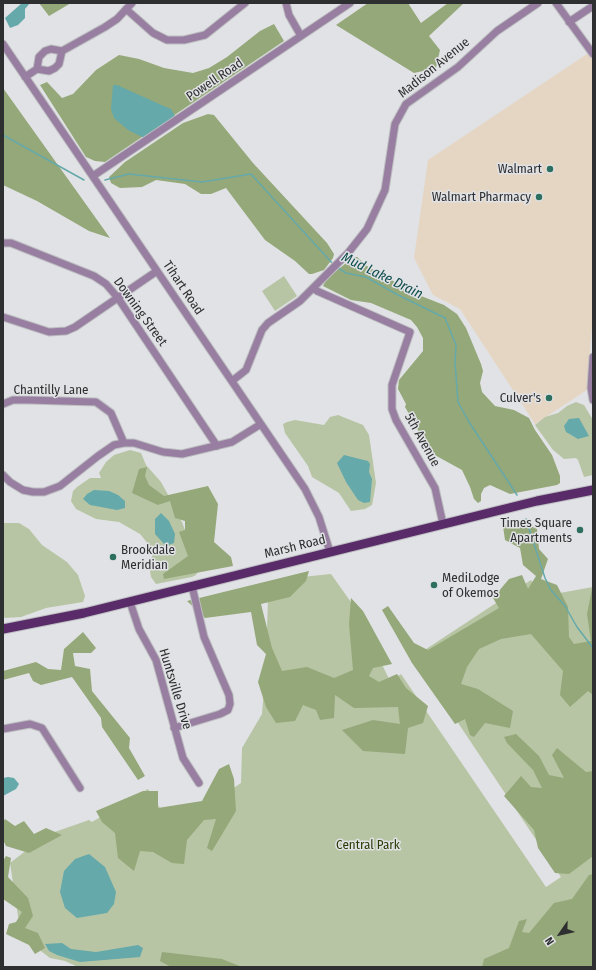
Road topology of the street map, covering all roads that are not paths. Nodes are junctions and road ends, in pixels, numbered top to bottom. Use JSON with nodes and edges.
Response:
{"nodes":[{"id":1,"x":132,"y":3,"type":"edge"},
{"id":2,"x":245,"y":3,"type":"edge"},
{"id":3,"x":286,"y":3,"type":"edge"},
{"id":4,"x":350,"y":3,"type":"edge"},
{"id":5,"x":538,"y":3,"type":"edge"},
{"id":6,"x":556,"y":3,"type":"edge"},
{"id":7,"x":593,"y":6,"type":"edge"},
{"id":8,"x":126,"y":9,"type":"junction"},
{"id":9,"x":570,"y":22,"type":"junction"},
{"id":10,"x":301,"y":36,"type":"junction"},
{"id":11,"x":3,"y":44,"type":"edge"},
{"id":12,"x":62,"y":52,"type":"junction"},
{"id":13,"x":593,"y":54,"type":"edge"},
{"id":14,"x":37,"y":69,"type":"junction"},
{"id":15,"x":25,"y":76,"type":"junction"},
{"id":16,"x":93,"y":176,"type":"junction"},
{"id":17,"x":3,"y":242,"type":"edge"},
{"id":18,"x":157,"y":271,"type":"junction"},
{"id":19,"x":313,"y":288,"type":"junction"},
{"id":20,"x":118,"y":298,"type":"junction"},
{"id":21,"x":3,"y":317,"type":"edge"},
{"id":22,"x":593,"y":358,"type":"edge"},
{"id":23,"x":232,"y":381,"type":"junction"},
{"id":24,"x":593,"y":400,"type":"edge"},
{"id":25,"x":3,"y":404,"type":"edge"},
{"id":26,"x":261,"y":424,"type":"junction"},
{"id":27,"x":124,"y":442,"type":"junction"},
{"id":28,"x":217,"y":446,"type":"junction"},
{"id":29,"x":3,"y":475,"type":"edge"},
{"id":30,"x":593,"y":490,"type":"edge"},
{"id":31,"x":443,"y":524,"type":"junction"},
{"id":32,"x":330,"y":552,"type":"junction"},
{"id":33,"x":192,"y":586,"type":"junction"},
{"id":34,"x":130,"y":602,"type":"junction"},
{"id":35,"x":3,"y":629,"type":"edge"},
{"id":36,"x":174,"y":728,"type":"junction"},
{"id":37,"x":3,"y":729,"type":"edge"},
{"id":38,"x":199,"y":783,"type":"dead end"},
{"id":39,"x":80,"y":788,"type":"dead end"}],
"edges":[{"from":1,"to":8,"type":"street"},
{"from":2,"to":8,"type":"street"},
{"from":3,"to":10,"type":"street"},
{"from":4,"to":10,"type":"street","name":"Powell Road"},
{"from":5,"to":19,"type":"street","name":"Madison Avenue"},
{"from":6,"to":9,"type":"street"},
{"from":7,"to":9,"type":"street"},
{"from":8,"to":12,"type":"street"},
{"from":9,"to":13,"type":"street"},
{"from":10,"to":16,"type":"street","name":"Powell Road"},
{"from":11,"to":15,"type":"street","name":"Tihart Road"},
{"from":12,"to":14,"type":"street"},
{"from":12,"to":14,"type":"street"},
{"from":14,"to":15,"type":"street"},
{"from":15,"to":16,"type":"street","name":"Tihart Road"},
{"from":16,"to":18,"type":"street","name":"Tihart Road"},
{"from":17,"to":20,"type":"street","name":"Downing Street"},
{"from":18,"to":20,"type":"street"},
{"from":18,"to":23,"type":"street","name":"Tihart Road"},
{"from":19,"to":23,"type":"street","name":"Madison Avenue"},
{"from":19,"to":31,"type":"street","name":"5th Avenue"},
{"from":20,"to":21,"type":"street"},
{"from":20,"to":28,"type":"street","name":"Downing Street"},
{"from":22,"to":24,"type":"street"},
{"from":23,"to":26,"type":"street","name":"Tihart Road"},
{"from":25,"to":27,"type":"street","name":"Chantilly Lane"},
{"from":26,"to":28,"type":"street"},
{"from":26,"to":32,"type":"street","name":"Tihart Road"},
{"from":27,"to":28,"type":"street"},
{"from":27,"to":29,"type":"street"},
{"from":30,"to":31,"type":"main road","name":"Marsh Road"},
{"from":31,"to":32,"type":"main road","name":"Marsh Road"},
{"from":32,"to":33,"type":"main road","name":"Marsh Road"},
{"from":33,"to":34,"type":"main road","name":"Marsh Road"},
{"from":33,"to":36,"type":"street"},
{"from":34,"to":35,"type":"main road","name":"Marsh Road"},
{"from":34,"to":36,"type":"street","name":"Huntsville Drive"},
{"from":36,"to":38,"type":"street","name":"Huntsville Drive"},
{"from":37,"to":39,"type":"street"}]}
